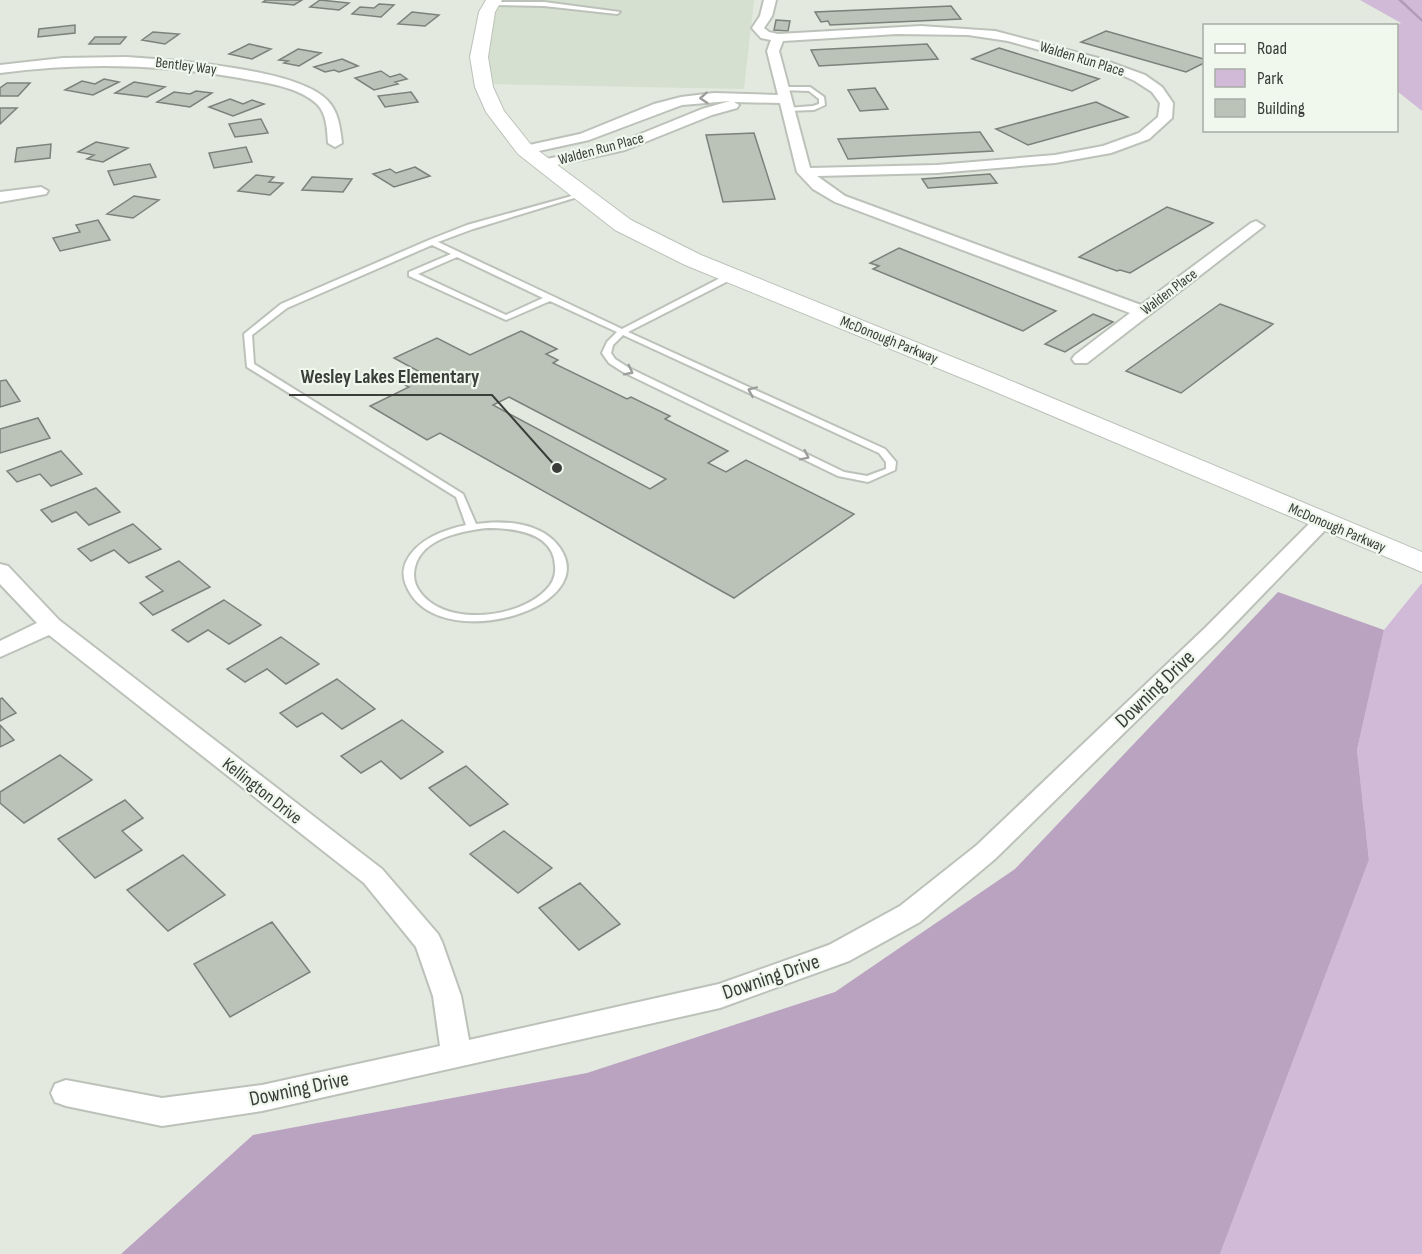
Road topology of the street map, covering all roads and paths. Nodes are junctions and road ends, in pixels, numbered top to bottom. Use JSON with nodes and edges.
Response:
{"nodes":[{"id":1,"x":551,"y":0,"type":"edge"},
{"id":2,"x":770,"y":0,"type":"edge"},
{"id":3,"x":493,"y":2,"type":"edge"},
{"id":4,"x":544,"y":4,"type":"junction"},
{"id":5,"x":617,"y":12,"type":"dead end"},
{"id":6,"x":778,"y":38,"type":"junction"},
{"id":7,"x":0,"y":69,"type":"edge"},
{"id":8,"x":785,"y":99,"type":"junction"},
{"id":9,"x":733,"y":101,"type":"junction"},
{"id":10,"x":335,"y":144,"type":"dead end"},
{"id":11,"x":525,"y":150,"type":"junction"},
{"id":12,"x":543,"y":164,"type":"junction"},
{"id":13,"x":804,"y":172,"type":"junction"},
{"id":14,"x":41,"y":191,"type":"dead end"},
{"id":15,"x":581,"y":195,"type":"junction"},
{"id":16,"x":0,"y":197,"type":"edge"},
{"id":17,"x":1256,"y":226,"type":"dead end"},
{"id":18,"x":432,"y":242,"type":"junction"},
{"id":19,"x":457,"y":254,"type":"junction"},
{"id":20,"x":731,"y":276,"type":"junction"},
{"id":21,"x":551,"y":297,"type":"junction"},
{"id":22,"x":1143,"y":312,"type":"junction"},
{"id":23,"x":622,"y":332,"type":"junction"},
{"id":24,"x":1082,"y":359,"type":"dead end"},
{"id":25,"x":1322,"y":522,"type":"junction"},
{"id":26,"x":472,"y":527,"type":"junction"},
{"id":27,"x":1422,"y":563,"type":"edge"},
{"id":28,"x":0,"y":571,"type":"edge"},
{"id":29,"x":51,"y":625,"type":"junction"},
{"id":30,"x":0,"y":650,"type":"edge"},
{"id":31,"x":456,"y":1055,"type":"junction"},
{"id":32,"x":66,"y":1093,"type":"dead end"}],
"edges":[{"from":1,"to":4,"type":"lane"},
{"from":2,"to":6,"type":"street"},
{"from":3,"to":4,"type":"lane"},
{"from":3,"to":11,"type":"street","name":"McDonough Parkway"},
{"from":4,"to":5,"type":"lane"},
{"from":6,"to":8,"type":"street"},
{"from":6,"to":13,"type":"street","name":"Walden Run Place"},
{"from":7,"to":10,"type":"street","name":"Bentley Way"},
{"from":8,"to":8,"type":"lane"},
{"from":8,"to":9,"type":"street"},
{"from":8,"to":9,"type":"street","name":"Walden Run Place"},
{"from":8,"to":13,"type":"street"},
{"from":9,"to":11,"type":"street","one_way":true},
{"from":9,"to":12,"type":"street","name":"Walden Run Place"},
{"from":11,"to":12,"type":"street","name":"McDonough Parkway"},
{"from":12,"to":15,"type":"street","name":"McDonough Parkway"},
{"from":13,"to":22,"type":"street"},
{"from":14,"to":16,"type":"street"},
{"from":15,"to":18,"type":"lane"},
{"from":15,"to":20,"type":"street","name":"McDonough Parkway"},
{"from":17,"to":22,"type":"street","name":"Walden Place"},
{"from":18,"to":19,"type":"lane"},
{"from":18,"to":26,"type":"lane"},
{"from":19,"to":21,"type":"lane"},
{"from":19,"to":21,"type":"lane"},
{"from":20,"to":23,"type":"lane"},
{"from":20,"to":25,"type":"street","name":"McDonough Parkway"},
{"from":21,"to":23,"type":"lane"},
{"from":22,"to":24,"type":"street","name":"Walden Place"},
{"from":23,"to":23,"type":"lane","one_way":true},
{"from":25,"to":27,"type":"street","name":"McDonough Parkway"},
{"from":25,"to":31,"type":"street","name":"Downing Drive"},
{"from":26,"to":26,"type":"lane"},
{"from":28,"to":29,"type":"street","name":"Kellington Drive"},
{"from":29,"to":30,"type":"street"},
{"from":29,"to":31,"type":"street","name":"Kellington Drive"},
{"from":31,"to":32,"type":"street","name":"Downing Drive"}]}
